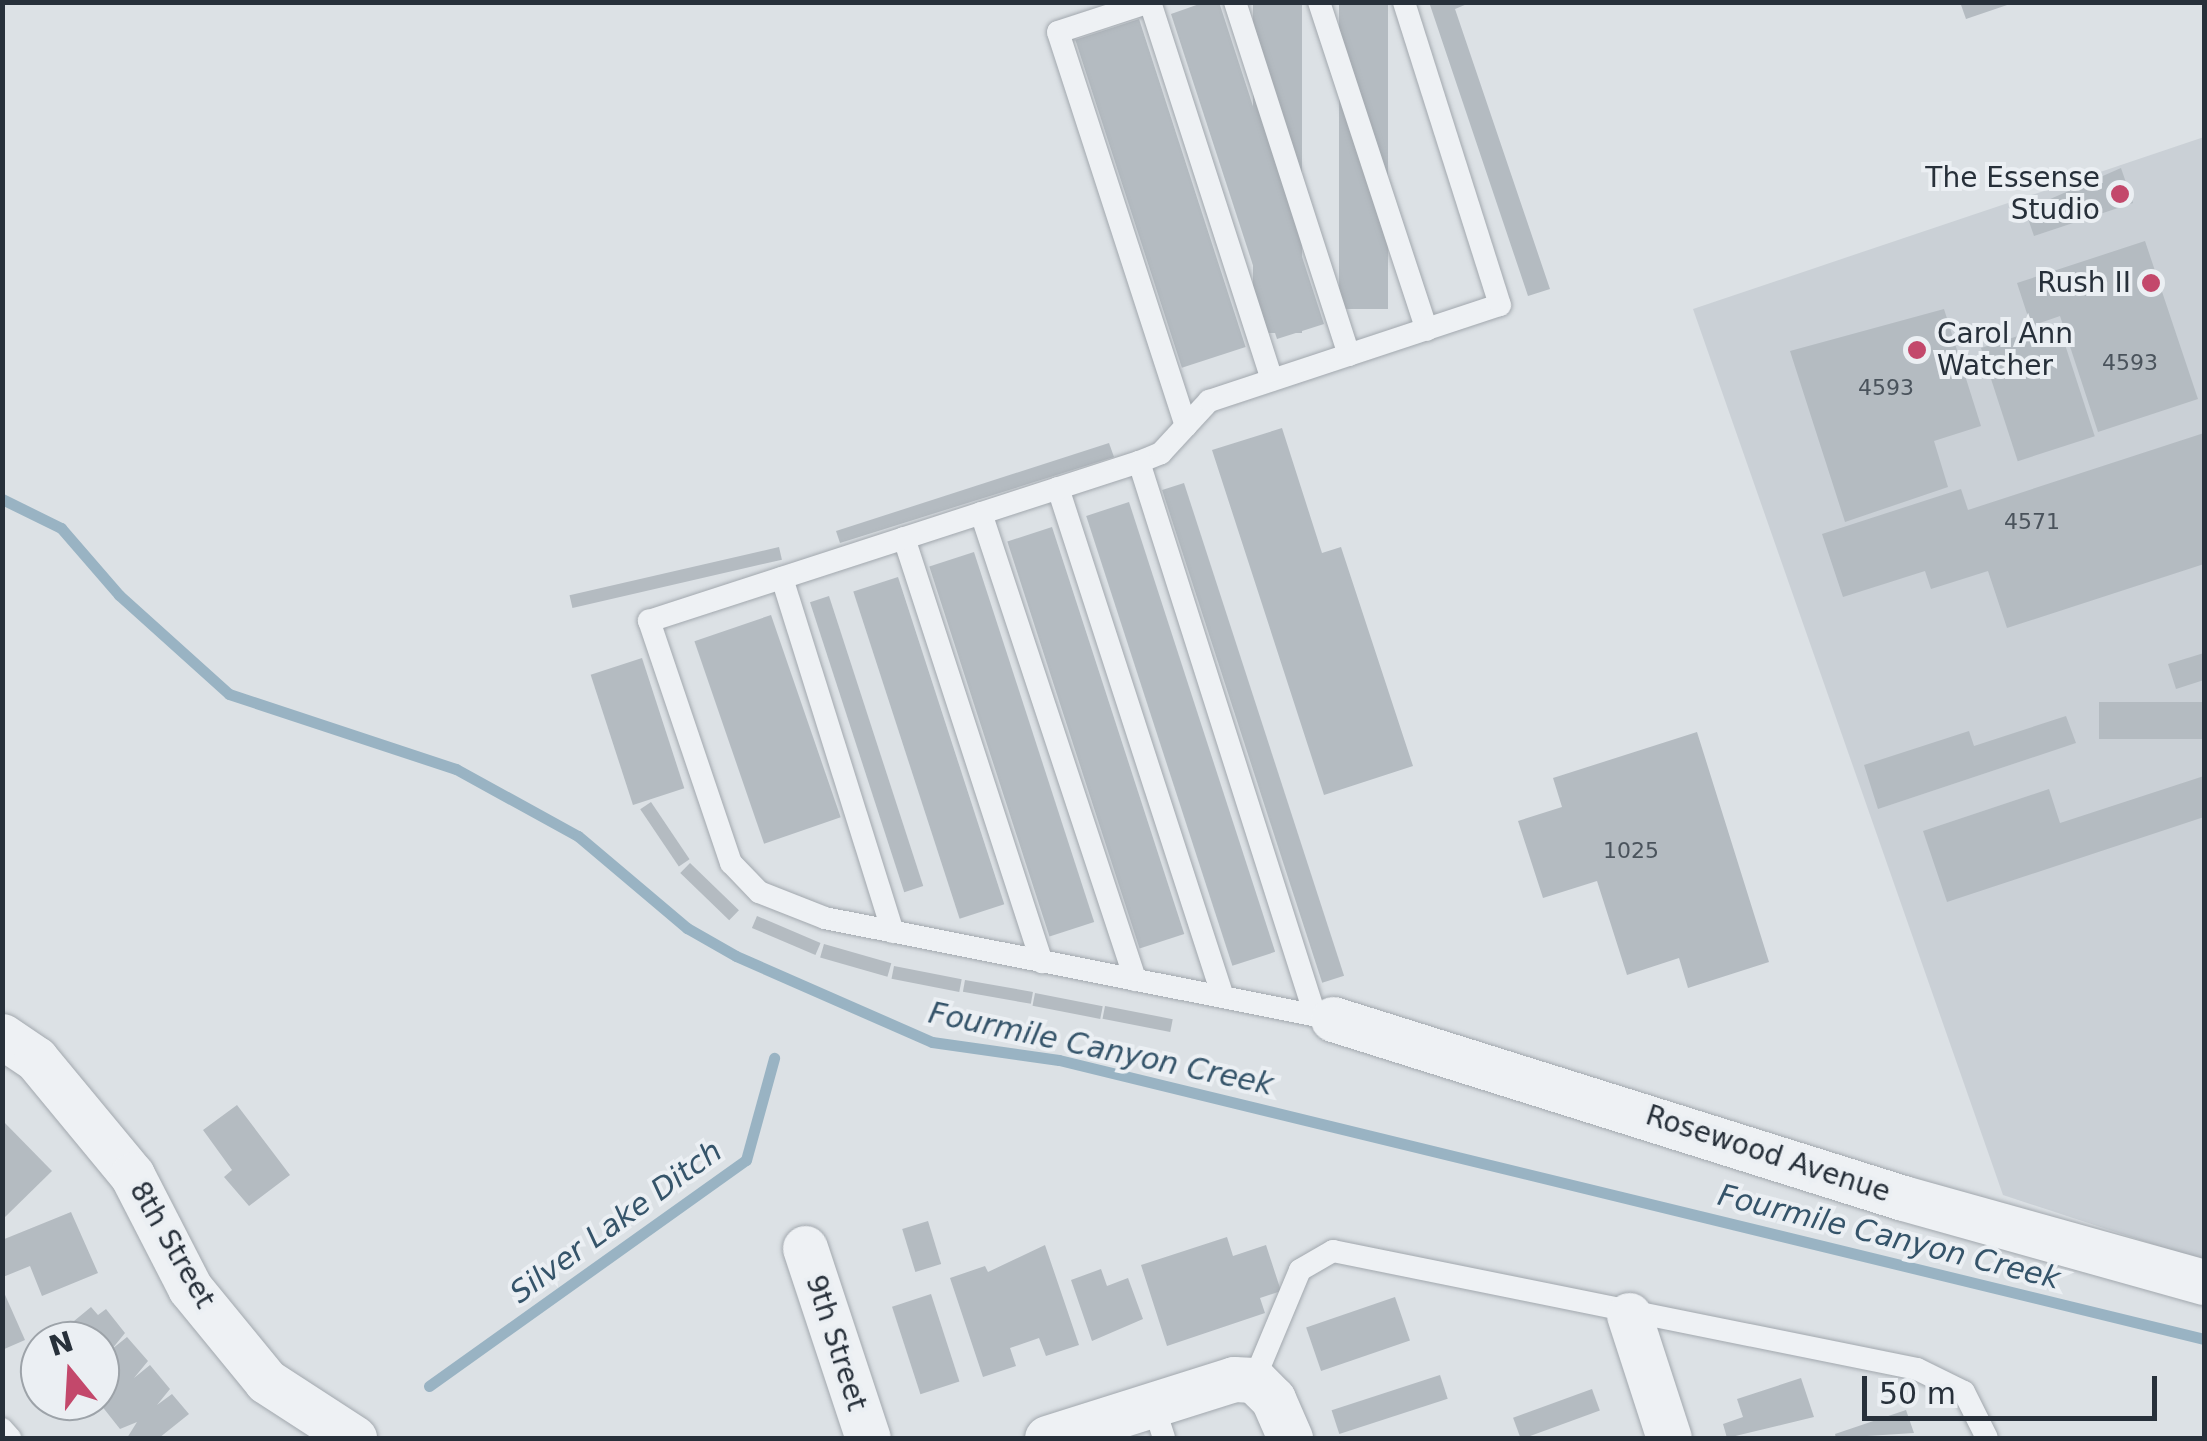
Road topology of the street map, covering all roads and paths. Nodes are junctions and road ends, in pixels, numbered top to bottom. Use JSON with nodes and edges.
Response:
{"nodes":[{"id":1,"x":1236,"y":2,"type":"edge"},
{"id":2,"x":1319,"y":2,"type":"edge"},
{"id":3,"x":1404,"y":2,"type":"edge"},
{"id":4,"x":1426,"y":330,"type":"junction"},
{"id":5,"x":1350,"y":355,"type":"junction"},
{"id":6,"x":1272,"y":380,"type":"junction"},
{"id":7,"x":1186,"y":426,"type":"junction"},
{"id":8,"x":1139,"y":462,"type":"junction"},
{"id":9,"x":1058,"y":488,"type":"junction"},
{"id":10,"x":982,"y":513,"type":"junction"},
{"id":11,"x":904,"y":538,"type":"junction"},
{"id":12,"x":782,"y":578,"type":"junction"},
{"id":13,"x":892,"y":932,"type":"junction"},
{"id":14,"x":1042,"y":962,"type":"junction"},
{"id":15,"x":1135,"y":980,"type":"junction"},
{"id":16,"x":1223,"y":997,"type":"junction"},
{"id":17,"x":1324,"y":1017,"type":"junction"},
{"id":18,"x":2,"y":1036,"type":"edge"},
{"id":19,"x":805,"y":1248,"type":"dead end"},
{"id":20,"x":2204,"y":1282,"type":"edge"},
{"id":21,"x":1629,"y":1315,"type":"junction"},
{"id":22,"x":1254,"y":1380,"type":"junction"},
{"id":23,"x":1159,"y":1421,"type":"edge"},
{"id":24,"x":2,"y":1428,"type":"edge"},
{"id":25,"x":10,"y":1438,"type":"edge"},
{"id":26,"x":354,"y":1438,"type":"edge"},
{"id":27,"x":868,"y":1438,"type":"edge"},
{"id":28,"x":1047,"y":1438,"type":"edge"},
{"id":29,"x":1290,"y":1438,"type":"edge"},
{"id":30,"x":1669,"y":1438,"type":"edge"},
{"id":31,"x":1987,"y":1438,"type":"edge"}],
"edges":[{"from":1,"to":5,"type":"lane"},
{"from":2,"to":4,"type":"lane"},
{"from":3,"to":4,"type":"lane"},
{"from":4,"to":5,"type":"lane"},
{"from":5,"to":6,"type":"lane"},
{"from":6,"to":7,"type":"lane"},
{"from":6,"to":7,"type":"lane"},
{"from":7,"to":8,"type":"lane"},
{"from":8,"to":9,"type":"lane"},
{"from":8,"to":17,"type":"lane"},
{"from":9,"to":10,"type":"lane"},
{"from":9,"to":16,"type":"lane"},
{"from":10,"to":11,"type":"lane"},
{"from":10,"to":15,"type":"lane"},
{"from":11,"to":12,"type":"lane"},
{"from":11,"to":14,"type":"lane"},
{"from":12,"to":13,"type":"lane"},
{"from":12,"to":13,"type":"lane"},
{"from":13,"to":14,"type":"lane"},
{"from":14,"to":15,"type":"lane"},
{"from":15,"to":16,"type":"lane"},
{"from":16,"to":17,"type":"lane"},
{"from":17,"to":20,"type":"street","name":"Rosewood Avenue"},
{"from":18,"to":26,"type":"street","name":"8th Street"},
{"from":19,"to":27,"type":"street","name":"9th Street"},
{"from":21,"to":22,"type":"lane"},
{"from":21,"to":30,"type":"street"},
{"from":21,"to":31,"type":"lane"},
{"from":22,"to":23,"type":"street"},
{"from":22,"to":29,"type":"street"},
{"from":23,"to":28,"type":"street"},
{"from":24,"to":25,"type":"lane"}]}
